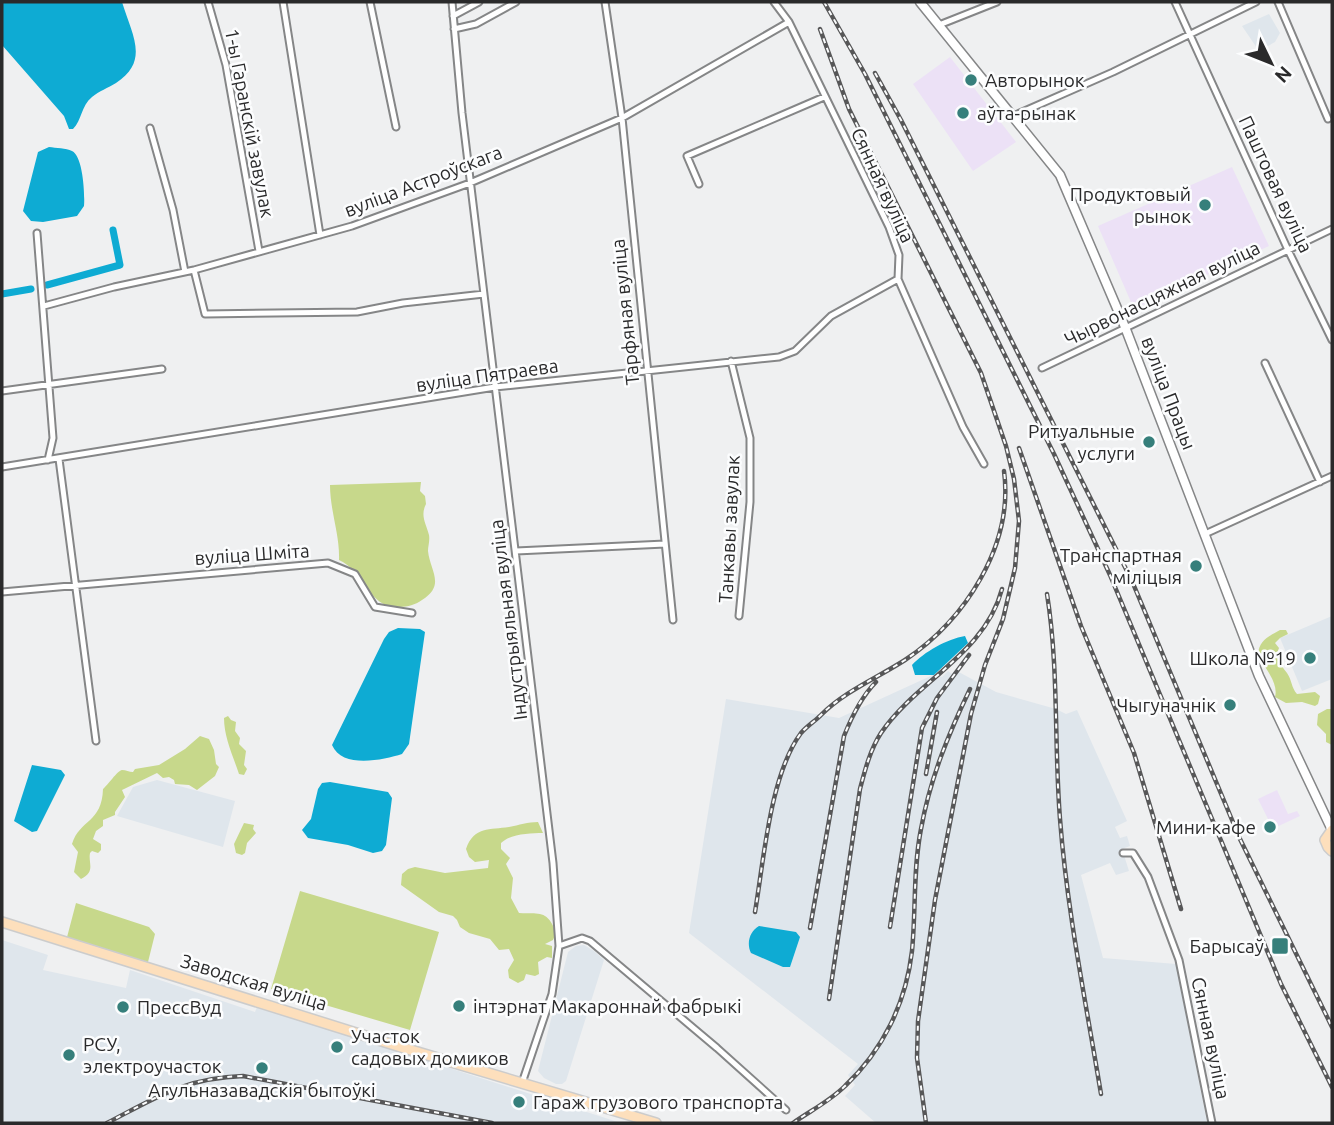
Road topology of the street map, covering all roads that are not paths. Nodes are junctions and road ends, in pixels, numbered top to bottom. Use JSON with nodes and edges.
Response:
{"nodes":[{"id":1,"x":208,"y":2,"type":"edge"},
{"id":2,"x":283,"y":2,"type":"edge"},
{"id":3,"x":370,"y":2,"type":"edge"},
{"id":4,"x":452,"y":2,"type":"edge"},
{"id":5,"x":479,"y":2,"type":"edge"},
{"id":6,"x":516,"y":2,"type":"edge"},
{"id":7,"x":605,"y":2,"type":"edge"},
{"id":8,"x":774,"y":2,"type":"edge"},
{"id":9,"x":920,"y":2,"type":"edge"},
{"id":10,"x":997,"y":2,"type":"edge"},
{"id":11,"x":1175,"y":2,"type":"edge"},
{"id":12,"x":1256,"y":2,"type":"edge"},
{"id":13,"x":1278,"y":2,"type":"edge"},
{"id":14,"x":453,"y":16,"type":"junction"},
{"id":15,"x":789,"y":22,"type":"junction"},
{"id":16,"x":939,"y":25,"type":"junction"},
{"id":17,"x":454,"y":29,"type":"junction"},
{"id":18,"x":1190,"y":34,"type":"junction"},
{"id":19,"x":824,"y":97,"type":"junction"},
{"id":20,"x":1013,"y":116,"type":"junction"},
{"id":21,"x":622,"y":118,"type":"junction"},
{"id":22,"x":1328,"y":119,"type":"dead end"},
{"id":23,"x":396,"y":127,"type":"dead end"},
{"id":24,"x":150,"y":128,"type":"dead end"},
{"id":25,"x":470,"y":183,"type":"junction"},
{"id":26,"x":699,"y":184,"type":"dead end"},
{"id":27,"x":1332,"y":229,"type":"edge"},
{"id":28,"x":37,"y":233,"type":"dead end"},
{"id":29,"x":320,"y":235,"type":"junction"},
{"id":30,"x":1288,"y":250,"type":"junction"},
{"id":31,"x":259,"y":251,"type":"junction"},
{"id":32,"x":194,"y":270,"type":"junction"},
{"id":33,"x":185,"y":272,"type":"junction"},
{"id":34,"x":898,"y":279,"type":"junction"},
{"id":35,"x":484,"y":294,"type":"junction"},
{"id":36,"x":44,"y":306,"type":"junction"},
{"id":37,"x":1125,"y":327,"type":"junction"},
{"id":38,"x":1332,"y":340,"type":"edge"},
{"id":39,"x":731,"y":361,"type":"junction"},
{"id":40,"x":1265,"y":363,"type":"dead end"},
{"id":41,"x":1042,"y":368,"type":"dead end"},
{"id":42,"x":162,"y":369,"type":"dead end"},
{"id":43,"x":647,"y":370,"type":"junction"},
{"id":44,"x":48,"y":384,"type":"junction"},
{"id":45,"x":495,"y":387,"type":"junction"},
{"id":46,"x":2,"y":391,"type":"edge"},
{"id":47,"x":58,"y":459,"type":"junction"},
{"id":48,"x":48,"y":460,"type":"junction"},
{"id":49,"x":984,"y":464,"type":"dead end"},
{"id":50,"x":2,"y":467,"type":"edge"},
{"id":51,"x":1332,"y":476,"type":"edge"},
{"id":52,"x":1320,"y":482,"type":"junction"},
{"id":53,"x":1205,"y":534,"type":"junction"},
{"id":54,"x":665,"y":544,"type":"junction"},
{"id":55,"x":516,"y":551,"type":"junction"},
{"id":56,"x":74,"y":586,"type":"junction"},
{"id":57,"x":2,"y":592,"type":"edge"},
{"id":58,"x":412,"y":613,"type":"dead end"},
{"id":59,"x":739,"y":616,"type":"dead end"},
{"id":60,"x":673,"y":620,"type":"dead end"},
{"id":61,"x":96,"y":741,"type":"dead end"},
{"id":62,"x":1332,"y":830,"type":"edge"},
{"id":63,"x":1332,"y":851,"type":"edge"},
{"id":64,"x":1123,"y":853,"type":"dead end"},
{"id":65,"x":2,"y":922,"type":"edge"},
{"id":66,"x":559,"y":946,"type":"junction"},
{"id":67,"x":522,"y":1083,"type":"junction"},
{"id":68,"x":786,"y":1110,"type":"dead end"},
{"id":69,"x":656,"y":1123,"type":"edge"},
{"id":70,"x":1212,"y":1123,"type":"edge"}],
"edges":[{"from":1,"to":31,"type":"street","name":"1-ы Гаранскій завулак"},
{"from":2,"to":29,"type":"street"},
{"from":3,"to":23,"type":"street"},
{"from":4,"to":14,"type":"street","name":"Індустрыяльная вуліца"},
{"from":5,"to":14,"type":"street"},
{"from":6,"to":17,"type":"street"},
{"from":7,"to":21,"type":"street","name":"Тарфяная вуліца"},
{"from":8,"to":15,"type":"street","name":"Сянная вуліца"},
{"from":9,"to":16,"type":"main road","name":"вуліца Працы"},
{"from":10,"to":16,"type":"street"},
{"from":11,"to":18,"type":"street","name":"Паштовая вуліца"},
{"from":12,"to":18,"type":"street"},
{"from":13,"to":22,"type":"street"},
{"from":14,"to":17,"type":"street","name":"Індустрыяльная вуліца"},
{"from":15,"to":19,"type":"street","name":"Сянная вуліца"},
{"from":15,"to":21,"type":"street","name":"вуліца Астроўскага"},
{"from":16,"to":20,"type":"main road","name":"вуліца Працы"},
{"from":17,"to":25,"type":"street","name":"Індустрыяльная вуліца"},
{"from":18,"to":20,"type":"street"},
{"from":18,"to":30,"type":"street","name":"Паштовая вуліца"},
{"from":19,"to":26,"type":"street"},
{"from":19,"to":34,"type":"street","name":"Сянная вуліца"},
{"from":20,"to":37,"type":"main road","name":"вуліца Працы"},
{"from":21,"to":25,"type":"street","name":"вуліца Астроўскага"},
{"from":21,"to":43,"type":"street","name":"Тарфяная вуліца"},
{"from":24,"to":33,"type":"street"},
{"from":25,"to":29,"type":"street","name":"вуліца Астроўскага"},
{"from":25,"to":35,"type":"street","name":"Індустрыяльная вуліца"},
{"from":27,"to":30,"type":"street","name":"Чырвонасцяжная вуліца"},
{"from":28,"to":36,"type":"street"},
{"from":29,"to":31,"type":"street","name":"вуліца Астроўскага"},
{"from":30,"to":37,"type":"street","name":"Чырвонасцяжная вуліца"},
{"from":30,"to":38,"type":"street","name":"Паштовая вуліца"},
{"from":31,"to":32,"type":"street","name":"вуліца Астроўскага"},
{"from":32,"to":33,"type":"street","name":"вуліца Астроўскага"},
{"from":32,"to":35,"type":"street"},
{"from":33,"to":36,"type":"street","name":"вуліца Астроўскага"},
{"from":34,"to":39,"type":"street","name":"вуліца Пятраева"},
{"from":34,"to":49,"type":"street","name":"Сянная вуліца"},
{"from":35,"to":45,"type":"street","name":"Індустрыяльная вуліца"},
{"from":36,"to":44,"type":"street"},
{"from":37,"to":41,"type":"street","name":"Чырвонасцяжная вуліца"},
{"from":37,"to":53,"type":"main road","name":"вуліца Працы"},
{"from":39,"to":43,"type":"street","name":"вуліца Пятраева"},
{"from":39,"to":59,"type":"street","name":"Танкавы завулак"},
{"from":40,"to":52,"type":"street"},
{"from":42,"to":44,"type":"street"},
{"from":43,"to":45,"type":"street","name":"вуліца Пятраева"},
{"from":43,"to":54,"type":"street","name":"Тарфяная вуліца"},
{"from":44,"to":46,"type":"street"},
{"from":44,"to":48,"type":"street"},
{"from":45,"to":47,"type":"street","name":"вуліца Пятраева"},
{"from":45,"to":55,"type":"street","name":"Індустрыяльная вуліца"},
{"from":47,"to":48,"type":"street","name":"вуліца Пятраева"},
{"from":47,"to":56,"type":"street"},
{"from":48,"to":50,"type":"street","name":"вуліца Пятраева"},
{"from":51,"to":52,"type":"street"},
{"from":52,"to":53,"type":"street"},
{"from":53,"to":62,"type":"main road","name":"вуліца Працы"},
{"from":54,"to":55,"type":"street"},
{"from":54,"to":60,"type":"street","name":"Тарфяная вуліца"},
{"from":55,"to":66,"type":"street","name":"Індустрыяльная вуліца"},
{"from":56,"to":57,"type":"street","name":"вуліца Шміта"},
{"from":56,"to":58,"type":"street","name":"вуліца Шміта"},
{"from":56,"to":61,"type":"street"},
{"from":62,"to":63,"type":"main road","name":"вуліца Працы"},
{"from":64,"to":70,"type":"street","name":"Сянная вуліца"},
{"from":65,"to":67,"type":"main road","name":"Заводская вуліца"},
{"from":66,"to":67,"type":"street","name":"Індустрыяльная вуліца"},
{"from":66,"to":68,"type":"street"},
{"from":67,"to":69,"type":"main road","name":"Заводская вуліца"}]}
